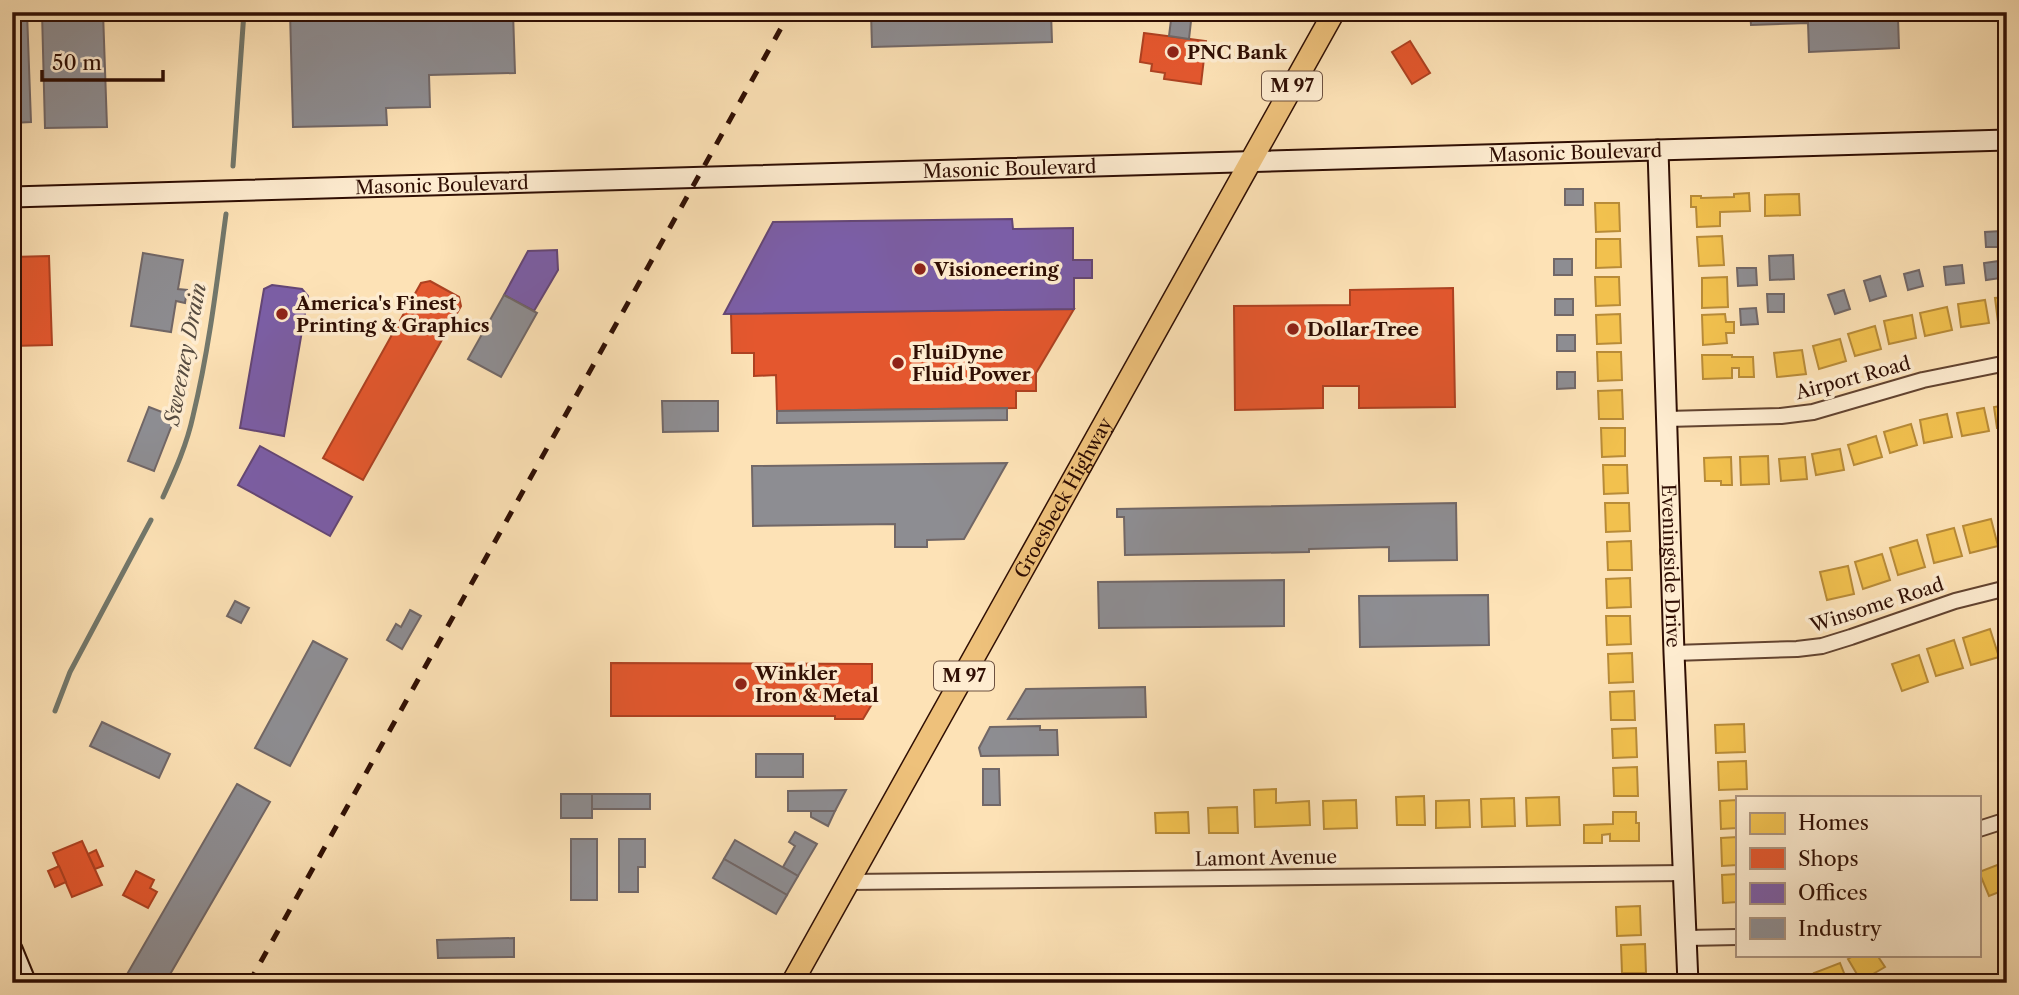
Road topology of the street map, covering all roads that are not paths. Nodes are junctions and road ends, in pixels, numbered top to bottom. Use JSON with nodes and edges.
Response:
{"nodes":[{"id":1,"x":1334,"y":12,"type":"edge"},
{"id":2,"x":2007,"y":140,"type":"edge"},
{"id":3,"x":1658,"y":150,"type":"junction"},
{"id":4,"x":1251,"y":161,"type":"junction"},
{"id":5,"x":12,"y":197,"type":"edge"},
{"id":6,"x":2007,"y":363,"type":"edge"},
{"id":7,"x":1667,"y":419,"type":"junction"},
{"id":8,"x":2007,"y":587,"type":"edge"},
{"id":9,"x":1674,"y":653,"type":"junction"},
{"id":10,"x":2007,"y":820,"type":"edge"},
{"id":11,"x":1980,"y":829,"type":"edge"},
{"id":12,"x":1684,"y":873,"type":"junction"},
{"id":13,"x":849,"y":882,"type":"junction"},
{"id":14,"x":1736,"y":937,"type":"edge"},
{"id":15,"x":1687,"y":938,"type":"junction"},
{"id":16,"x":12,"y":949,"type":"edge"},
{"id":17,"x":26,"y":983,"type":"edge"},
{"id":18,"x":792,"y":983,"type":"edge"},
{"id":19,"x":1688,"y":983,"type":"edge"}],
"edges":[{"from":1,"to":4,"type":"main road","name":"Groesbeck Highway","number":"M 97"},
{"from":2,"to":3,"type":"street","name":"Masonic Boulevard"},
{"from":3,"to":4,"type":"street","name":"Masonic Boulevard"},
{"from":3,"to":7,"type":"street","name":"Eveningside Drive"},
{"from":4,"to":5,"type":"street","name":"Masonic Boulevard"},
{"from":4,"to":13,"type":"main road","name":"Groesbeck Highway","number":"M 97"},
{"from":6,"to":7,"type":"street","name":"Airport Road"},
{"from":7,"to":9,"type":"street","name":"Eveningside Drive"},
{"from":8,"to":9,"type":"street","name":"Winsome Road"},
{"from":9,"to":12,"type":"street","name":"Eveningside Drive"},
{"from":10,"to":11,"type":"street"},
{"from":12,"to":13,"type":"street","name":"Lamont Avenue"},
{"from":12,"to":15,"type":"street","name":"Eveningside Drive"},
{"from":13,"to":18,"type":"main road","name":"Groesbeck Highway","number":"M 97"},
{"from":14,"to":15,"type":"street"},
{"from":15,"to":19,"type":"street","name":"Eveningside Drive"},
{"from":16,"to":17,"type":"street"}]}
